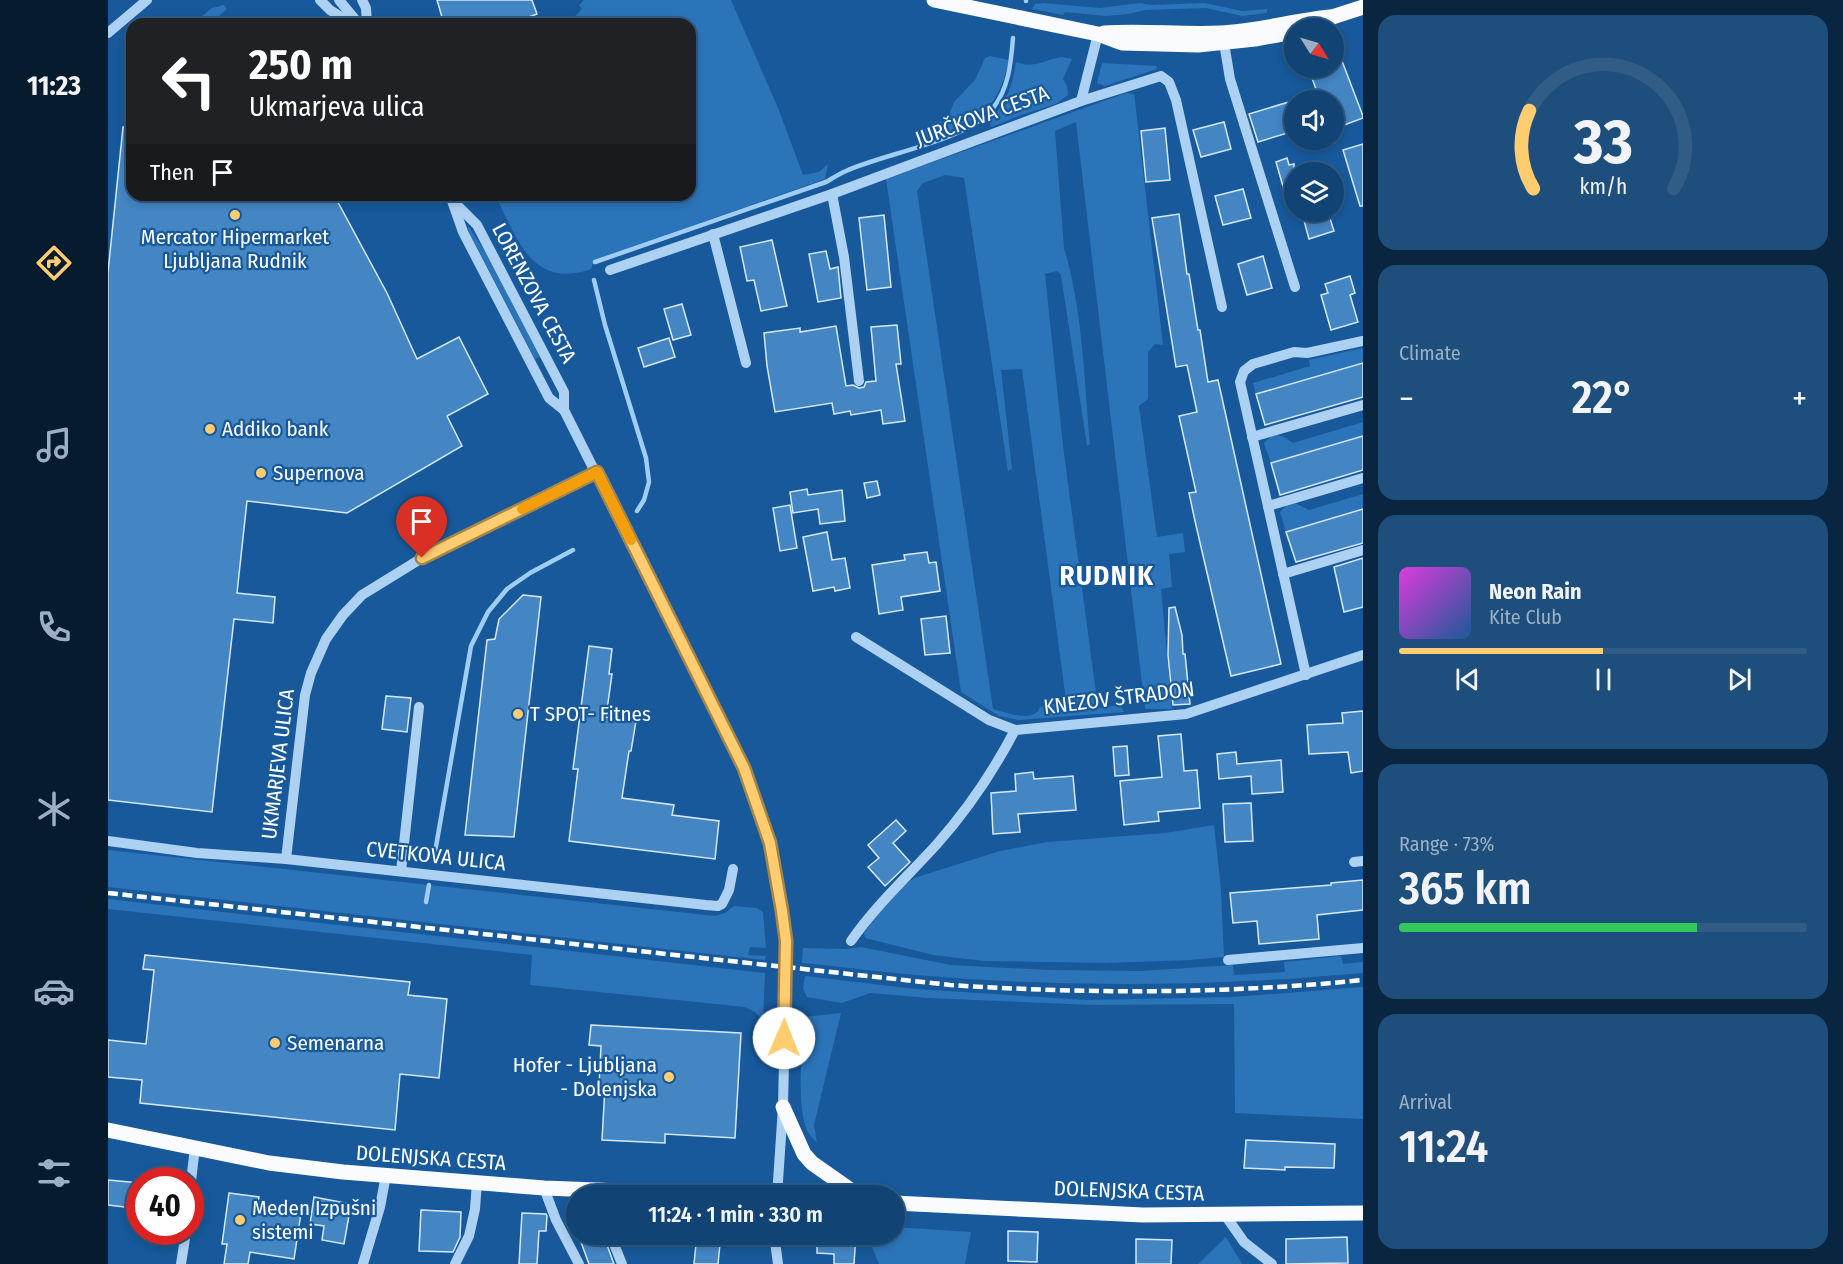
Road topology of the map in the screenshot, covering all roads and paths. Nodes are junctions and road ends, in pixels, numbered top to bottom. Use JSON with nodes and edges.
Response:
{"nodes":[{"id":1,"x":147,"y":0,"type":"edge"},
{"id":2,"x":320,"y":0,"type":"edge"},
{"id":3,"x":339,"y":0,"type":"edge"},
{"id":4,"x":362,"y":0,"type":"edge"},
{"id":5,"x":933,"y":0,"type":"edge"},
{"id":6,"x":1362,"y":10,"type":"edge"},
{"id":7,"x":1330,"y":17,"type":"joint"},
{"id":8,"x":128,"y":18,"type":"edge"},
{"id":9,"x":343,"y":18,"type":"edge"},
{"id":10,"x":354,"y":18,"type":"edge"},
{"id":11,"x":367,"y":18,"type":"edge"},
{"id":12,"x":126,"y":19,"type":"edge"},
{"id":13,"x":108,"y":33,"type":"edge"},
{"id":14,"x":1284,"y":33,"type":"edge"},
{"id":15,"x":1098,"y":34,"type":"junction"},
{"id":16,"x":1223,"y":38,"type":"junction"},
{"id":17,"x":1081,"y":101,"type":"junction"},
{"id":18,"x":832,"y":194,"type":"junction"},
{"id":19,"x":453,"y":201,"type":"edge"},
{"id":20,"x":455,"y":201,"type":"edge"},
{"id":21,"x":713,"y":234,"type":"junction"},
{"id":22,"x":610,"y":270,"type":"dead end"},
{"id":23,"x":1296,"y":287,"type":"dead end"},
{"id":24,"x":1222,"y":307,"type":"dead end"},
{"id":25,"x":1363,"y":341,"type":"edge"},
{"id":26,"x":746,"y":363,"type":"dead end"},
{"id":27,"x":859,"y":381,"type":"dead end"},
{"id":28,"x":1363,"y":405,"type":"edge"},
{"id":29,"x":564,"y":410,"type":"junction"},
{"id":30,"x":1252,"y":437,"type":"junction"},
{"id":31,"x":597,"y":472,"type":"junction"},
{"id":32,"x":1363,"y":478,"type":"edge"},
{"id":33,"x":1268,"y":506,"type":"junction"},
{"id":34,"x":1363,"y":550,"type":"edge"},
{"id":35,"x":1283,"y":574,"type":"junction"},
{"id":36,"x":856,"y":637,"type":"dead end"},
{"id":37,"x":1363,"y":656,"type":"edge"},
{"id":38,"x":1306,"y":675,"type":"junction"},
{"id":39,"x":419,"y":706,"type":"dead end"},
{"id":40,"x":1015,"y":730,"type":"junction"},
{"id":41,"x":108,"y":841,"type":"edge"},
{"id":42,"x":286,"y":859,"type":"junction"},
{"id":43,"x":733,"y":869,"type":"dead end"},
{"id":44,"x":401,"y":872,"type":"junction"},
{"id":45,"x":851,"y":941,"type":"dead end"},
{"id":46,"x":1363,"y":948,"type":"edge"},
{"id":47,"x":1228,"y":960,"type":"dead end"},
{"id":48,"x":783,"y":1107,"type":"junction"},
{"id":49,"x":108,"y":1130,"type":"edge"},
{"id":50,"x":195,"y":1148,"type":"junction"},
{"id":51,"x":193,"y":1167,"type":"edge"},
{"id":52,"x":386,"y":1175,"type":"junction"},
{"id":53,"x":477,"y":1182,"type":"junction"},
{"id":54,"x":778,"y":1185,"type":"edge"},
{"id":55,"x":843,"y":1185,"type":"edge"},
{"id":56,"x":544,"y":1188,"type":"junction"},
{"id":57,"x":566,"y":1190,"type":"edge"},
{"id":58,"x":905,"y":1204,"type":"edge"},
{"id":59,"x":1363,"y":1213,"type":"edge"},
{"id":60,"x":1225,"y":1215,"type":"junction"},
{"id":61,"x":184,"y":1245,"type":"edge"},
{"id":62,"x":614,"y":1245,"type":"edge"},
{"id":63,"x":775,"y":1245,"type":"edge"},
{"id":64,"x":182,"y":1264,"type":"edge"},
{"id":65,"x":363,"y":1264,"type":"edge"},
{"id":66,"x":455,"y":1264,"type":"edge"},
{"id":67,"x":579,"y":1264,"type":"edge"},
{"id":68,"x":622,"y":1264,"type":"edge"},
{"id":69,"x":778,"y":1264,"type":"edge"},
{"id":70,"x":1272,"y":1264,"type":"edge"}],
"edges":[{"from":1,"to":8,"type":"street"},
{"from":2,"to":9,"type":"street"},
{"from":3,"to":10,"type":"street"},
{"from":4,"to":11,"type":"street"},
{"from":5,"to":15,"type":"main road"},
{"from":6,"to":7,"type":"main road"},
{"from":7,"to":16,"type":"main road"},
{"from":12,"to":13,"type":"street"},
{"from":14,"to":16,"type":"main road"},
{"from":15,"to":16,"type":"main road"},
{"from":15,"to":17,"type":"street","name":"JURČKOVA CESTA"},
{"from":16,"to":23,"type":"street"},
{"from":17,"to":18,"type":"street","name":"JURČKOVA CESTA"},
{"from":17,"to":24,"type":"street"},
{"from":18,"to":21,"type":"street","name":"JURČKOVA CESTA"},
{"from":18,"to":27,"type":"street"},
{"from":19,"to":29,"type":"street","name":"LORENZOVA CESTA"},
{"from":20,"to":29,"type":"street","name":"LORENZOVA CESTA"},
{"from":21,"to":22,"type":"street","name":"JURČKOVA CESTA"},
{"from":21,"to":26,"type":"street"},
{"from":25,"to":30,"type":"street"},
{"from":28,"to":30,"type":"street"},
{"from":29,"to":31,"type":"street","name":"LORENZOVA CESTA"},
{"from":30,"to":33,"type":"street"},
{"from":31,"to":42,"type":"street","name":"UKMARJEVA ULICA"},
{"from":31,"to":48,"type":"street","name":"LORENZOVA CESTA"},
{"from":32,"to":33,"type":"street"},
{"from":33,"to":35,"type":"street"},
{"from":34,"to":35,"type":"street"},
{"from":35,"to":38,"type":"street"},
{"from":36,"to":40,"type":"street","name":"KNEZOV ŠTRADON"},
{"from":37,"to":38,"type":"street","name":"KNEZOV ŠTRADON"},
{"from":38,"to":40,"type":"street","name":"KNEZOV ŠTRADON"},
{"from":39,"to":44,"type":"street"},
{"from":40,"to":45,"type":"street","name":"KNEZOV ŠTRADON"},
{"from":41,"to":42,"type":"street","name":"CVETKOVA ULICA"},
{"from":42,"to":44,"type":"street","name":"CVETKOVA ULICA"},
{"from":43,"to":44,"type":"street","name":"CVETKOVA ULICA"},
{"from":46,"to":47,"type":"street"},
{"from":48,"to":54,"type":"street","name":"LORENZOVA CESTA"},
{"from":48,"to":55,"type":"main road"},
{"from":49,"to":50,"type":"main road","name":"DOLENJSKA CESTA"},
{"from":50,"to":51,"type":"street"},
{"from":50,"to":52,"type":"main road","name":"DOLENJSKA CESTA"},
{"from":52,"to":53,"type":"main road","name":"DOLENJSKA CESTA"},
{"from":52,"to":65,"type":"street"},
{"from":53,"to":56,"type":"main road","name":"DOLENJSKA CESTA"},
{"from":53,"to":66,"type":"street"},
{"from":56,"to":57,"type":"main road","name":"DOLENJSKA CESTA"},
{"from":56,"to":67,"type":"street"},
{"from":58,"to":60,"type":"main road","name":"DOLENJSKA CESTA"},
{"from":59,"to":60,"type":"main road","name":"DOLENJSKA CESTA"},
{"from":60,"to":70,"type":"street"},
{"from":61,"to":64,"type":"street"},
{"from":62,"to":68,"type":"street"},
{"from":63,"to":69,"type":"street"}]}
